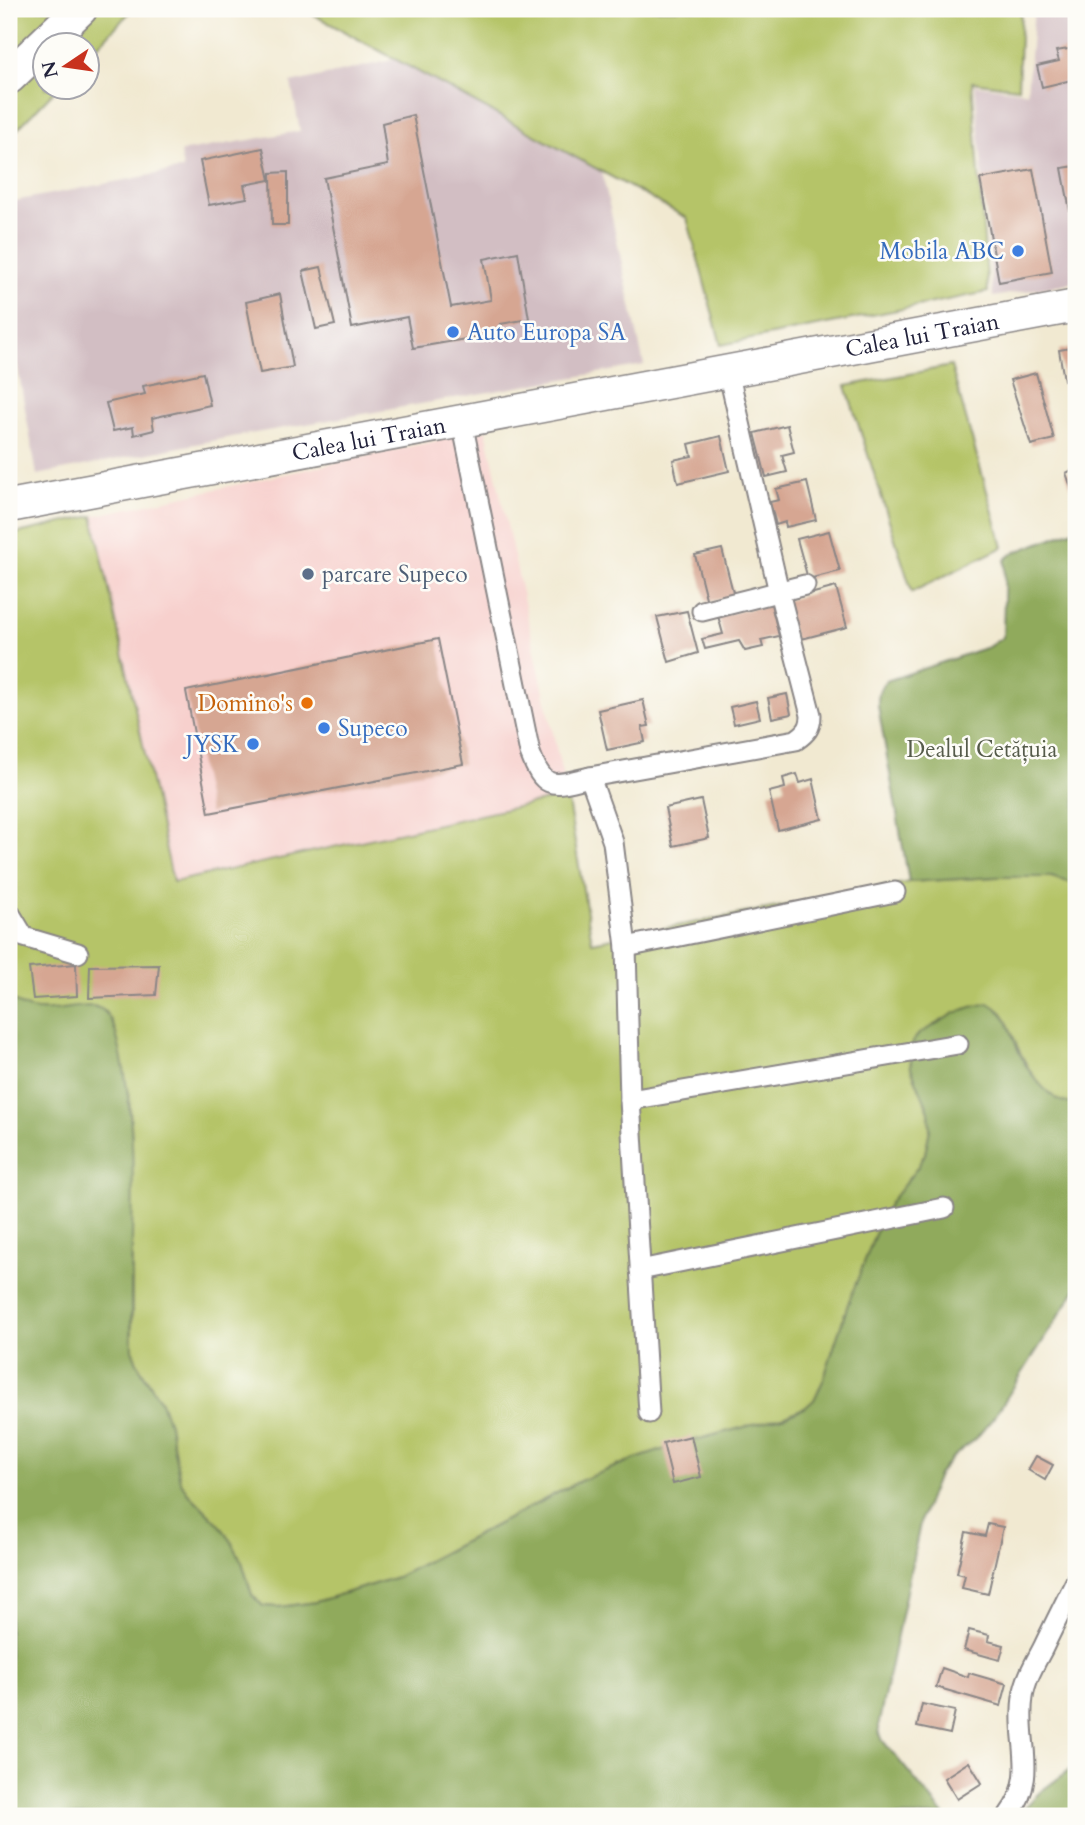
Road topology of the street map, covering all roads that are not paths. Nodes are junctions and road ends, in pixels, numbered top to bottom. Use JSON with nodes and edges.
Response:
{"nodes":[{"id":1,"x":80,"y":9,"type":"edge"},
{"id":2,"x":9,"y":77,"type":"edge"},
{"id":3,"x":1076,"y":306,"type":"edge"},
{"id":4,"x":728,"y":371,"type":"junction"},
{"id":5,"x":462,"y":422,"type":"junction"},
{"id":6,"x":9,"y":506,"type":"edge"},
{"id":7,"x":805,"y":586,"type":"dead end"},
{"id":8,"x":779,"y":592,"type":"junction"},
{"id":9,"x":702,"y":611,"type":"dead end"},
{"id":10,"x":590,"y":777,"type":"junction"},
{"id":11,"x":895,"y":892,"type":"dead end"},
{"id":12,"x":9,"y":912,"type":"edge"},
{"id":13,"x":626,"y":947,"type":"junction"},
{"id":14,"x":78,"y":953,"type":"dead end"},
{"id":15,"x":958,"y":1044,"type":"dead end"},
{"id":16,"x":630,"y":1100,"type":"junction"},
{"id":17,"x":944,"y":1208,"type":"dead end"},
{"id":18,"x":640,"y":1270,"type":"junction"},
{"id":19,"x":649,"y":1413,"type":"dead end"},
{"id":20,"x":1076,"y":1581,"type":"edge"},
{"id":21,"x":1008,"y":1816,"type":"edge"}],
"edges":[{"from":1,"to":2,"type":"highway"},
{"from":3,"to":4,"type":"main road","name":"Calea lui Traian"},
{"from":4,"to":5,"type":"main road","name":"Calea lui Traian"},
{"from":4,"to":8,"type":"street"},
{"from":5,"to":6,"type":"main road","name":"Calea lui Traian"},
{"from":5,"to":10,"type":"street"},
{"from":7,"to":8,"type":"street"},
{"from":8,"to":9,"type":"street"},
{"from":8,"to":10,"type":"street"},
{"from":10,"to":13,"type":"street"},
{"from":11,"to":13,"type":"street"},
{"from":12,"to":14,"type":"street"},
{"from":13,"to":16,"type":"street"},
{"from":15,"to":16,"type":"street"},
{"from":16,"to":18,"type":"street"},
{"from":17,"to":18,"type":"street"},
{"from":18,"to":19,"type":"street"},
{"from":20,"to":21,"type":"street"}]}
